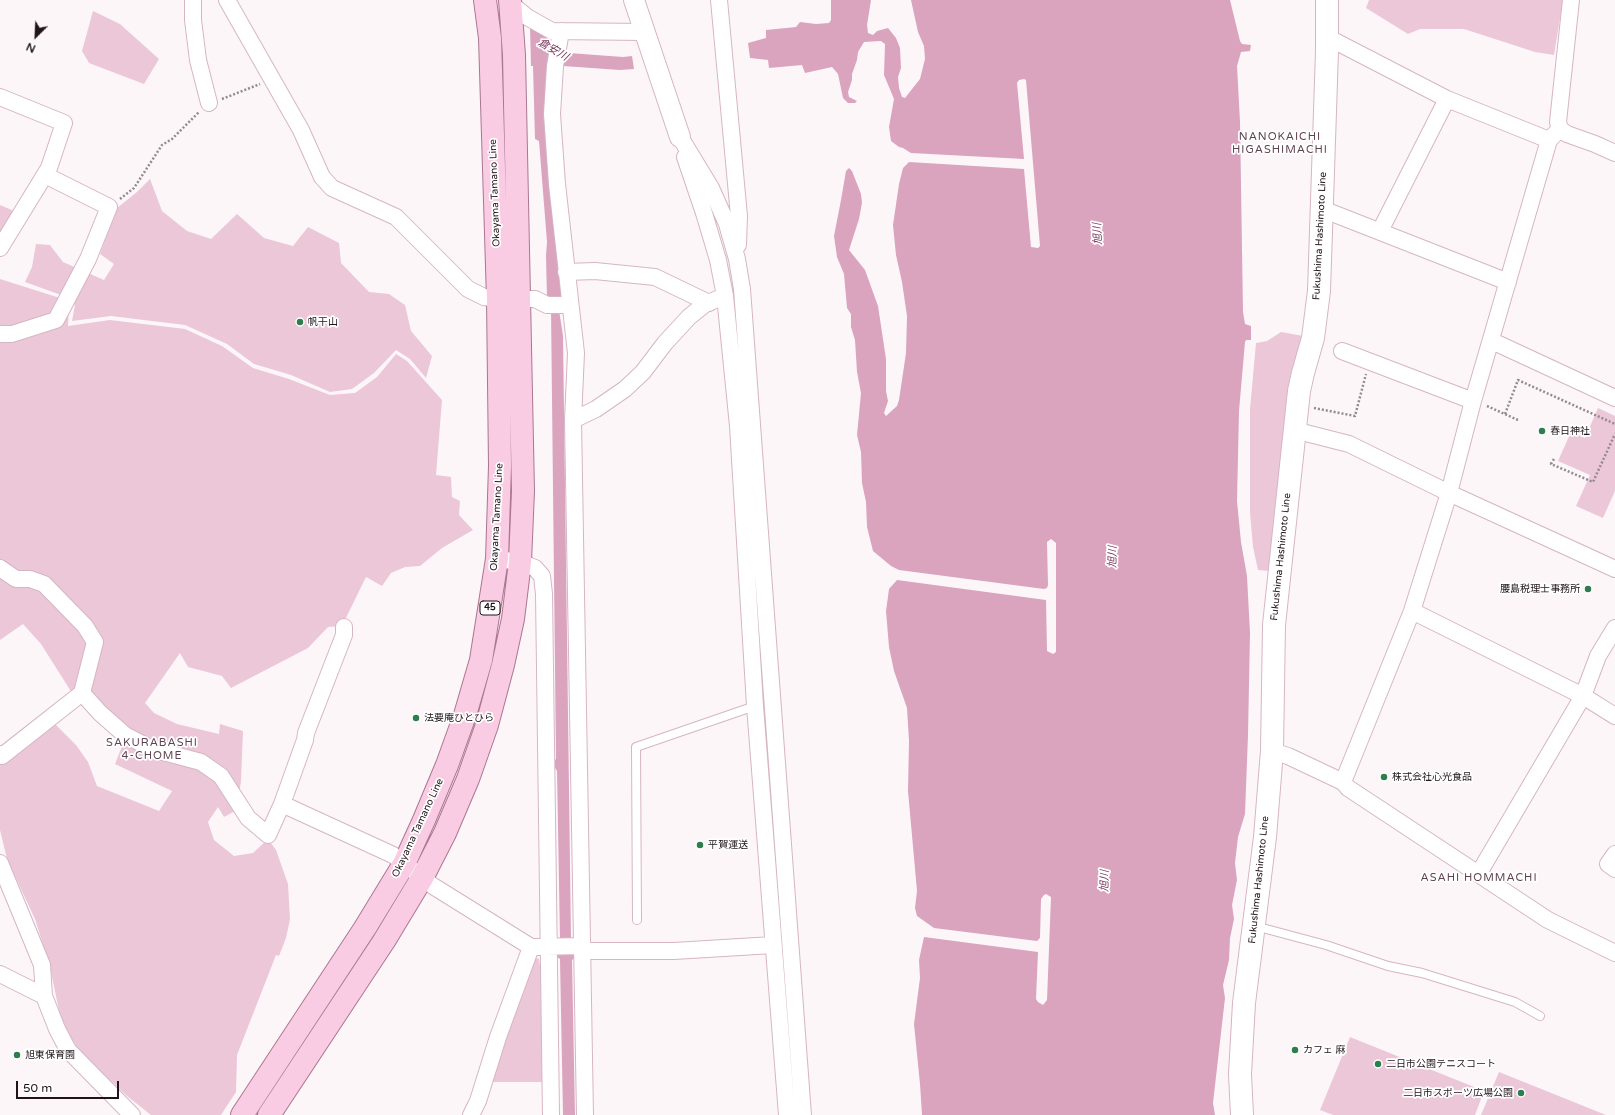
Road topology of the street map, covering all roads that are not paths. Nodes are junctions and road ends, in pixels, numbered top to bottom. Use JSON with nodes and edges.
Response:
{"nodes":[{"id":1,"x":193,"y":0,"type":"edge"},
{"id":2,"x":227,"y":0,"type":"edge"},
{"id":3,"x":485,"y":0,"type":"edge"},
{"id":4,"x":634,"y":0,"type":"edge"},
{"id":5,"x":719,"y":0,"type":"edge"},
{"id":6,"x":1327,"y":0,"type":"edge"},
{"id":7,"x":1571,"y":0,"type":"edge"},
{"id":8,"x":510,"y":5,"type":"edge"},
{"id":9,"x":561,"y":31,"type":"junction"},
{"id":10,"x":645,"y":32,"type":"junction"},
{"id":11,"x":1327,"y":37,"type":"junction"},
{"id":12,"x":0,"y":97,"type":"edge"},
{"id":13,"x":1448,"y":99,"type":"junction"},
{"id":14,"x":209,"y":103,"type":"road end"},
{"id":15,"x":1554,"y":134,"type":"junction"},
{"id":16,"x":680,"y":137,"type":"junction"},
{"id":17,"x":1615,"y":153,"type":"edge"},
{"id":18,"x":45,"y":175,"type":"junction"},
{"id":19,"x":1322,"y":209,"type":"junction"},
{"id":20,"x":1380,"y":231,"type":"junction"},
{"id":21,"x":0,"y":248,"type":"edge"},
{"id":22,"x":737,"y":259,"type":"junction"},
{"id":23,"x":566,"y":272,"type":"junction"},
{"id":24,"x":1508,"y":282,"type":"junction"},
{"id":25,"x":725,"y":296,"type":"junction"},
{"id":26,"x":508,"y":299,"type":"junction"},
{"id":27,"x":709,"y":302,"type":"junction"},
{"id":28,"x":560,"y":305,"type":"junction"},
{"id":29,"x":0,"y":334,"type":"edge"},
{"id":30,"x":1492,"y":341,"type":"junction"},
{"id":31,"x":1342,"y":351,"type":"dead end"},
{"id":32,"x":1615,"y":398,"type":"edge"},
{"id":33,"x":1474,"y":401,"type":"junction"},
{"id":34,"x":573,"y":420,"type":"junction"},
{"id":35,"x":1294,"y":430,"type":"junction"},
{"id":36,"x":1449,"y":493,"type":"junction"},
{"id":37,"x":497,"y":558,"type":"junction"},
{"id":38,"x":520,"y":562,"type":"junction"},
{"id":39,"x":0,"y":568,"type":"edge"},
{"id":40,"x":1615,"y":569,"type":"edge"},
{"id":41,"x":1412,"y":611,"type":"junction"},
{"id":42,"x":344,"y":627,"type":"dead end"},
{"id":43,"x":1615,"y":628,"type":"edge"},
{"id":44,"x":82,"y":693,"type":"junction"},
{"id":45,"x":1583,"y":696,"type":"junction"},
{"id":46,"x":755,"y":706,"type":"junction"},
{"id":47,"x":1615,"y":716,"type":"edge"},
{"id":48,"x":1272,"y":751,"type":"junction"},
{"id":49,"x":0,"y":754,"type":"edge"},
{"id":50,"x":1343,"y":782,"type":"junction"},
{"id":51,"x":282,"y":804,"type":"junction"},
{"id":52,"x":1615,"y":854,"type":"edge"},
{"id":53,"x":0,"y":863,"type":"edge"},
{"id":54,"x":404,"y":864,"type":"junction"},
{"id":55,"x":1615,"y":869,"type":"edge"},
{"id":56,"x":1479,"y":873,"type":"junction"},
{"id":57,"x":422,"y":878,"type":"junction"},
{"id":58,"x":637,"y":920,"type":"dead end"},
{"id":59,"x":1254,"y":926,"type":"junction"},
{"id":60,"x":773,"y":945,"type":"junction"},
{"id":61,"x":531,"y":946,"type":"junction"},
{"id":62,"x":553,"y":946,"type":"junction"},
{"id":63,"x":580,"y":948,"type":"junction"},
{"id":64,"x":1615,"y":952,"type":"edge"},
{"id":65,"x":0,"y":974,"type":"edge"},
{"id":66,"x":44,"y":996,"type":"junction"},
{"id":67,"x":1540,"y":1016,"type":"dead end"},
{"id":68,"x":132,"y":1115,"type":"edge"},
{"id":69,"x":242,"y":1115,"type":"edge"},
{"id":70,"x":269,"y":1115,"type":"edge"},
{"id":71,"x":471,"y":1115,"type":"edge"},
{"id":72,"x":551,"y":1115,"type":"edge"},
{"id":73,"x":585,"y":1115,"type":"edge"},
{"id":74,"x":786,"y":1115,"type":"edge"},
{"id":75,"x":803,"y":1115,"type":"edge"},
{"id":76,"x":1242,"y":1115,"type":"edge"}],
"edges":[{"from":1,"to":14,"type":"street"},
{"from":2,"to":26,"type":"street"},
{"from":3,"to":26,"type":"main road","name":"Okayama Tamano Line","number":"45"},
{"from":4,"to":10,"type":"street"},
{"from":5,"to":22,"type":"street"},
{"from":6,"to":11,"type":"main road","name":"Fukushima Hashimoto Line"},
{"from":7,"to":15,"type":"street"},
{"from":8,"to":9,"type":"street"},
{"from":8,"to":26,"type":"main road","name":"Okayama Tamano Line","number":"45"},
{"from":9,"to":10,"type":"street"},
{"from":9,"to":23,"type":"street"},
{"from":10,"to":16,"type":"street"},
{"from":11,"to":13,"type":"street"},
{"from":11,"to":19,"type":"main road","name":"Fukushima Hashimoto Line"},
{"from":12,"to":18,"type":"street"},
{"from":13,"to":15,"type":"street"},
{"from":13,"to":20,"type":"street"},
{"from":15,"to":17,"type":"street"},
{"from":15,"to":24,"type":"street"},
{"from":16,"to":22,"type":"street"},
{"from":16,"to":25,"type":"street"},
{"from":18,"to":21,"type":"street"},
{"from":18,"to":29,"type":"street"},
{"from":19,"to":20,"type":"street"},
{"from":19,"to":35,"type":"main road","name":"Fukushima Hashimoto Line"},
{"from":20,"to":24,"type":"street"},
{"from":22,"to":75,"type":"street"},
{"from":23,"to":27,"type":"street"},
{"from":23,"to":28,"type":"street"},
{"from":24,"to":30,"type":"street"},
{"from":25,"to":27,"type":"street"},
{"from":25,"to":46,"type":"street"},
{"from":26,"to":28,"type":"street"},
{"from":26,"to":37,"type":"main road","name":"Okayama Tamano Line","number":"45"},
{"from":26,"to":38,"type":"main road","name":"Okayama Tamano Line","number":"45"},
{"from":27,"to":34,"type":"street"},
{"from":28,"to":34,"type":"street"},
{"from":30,"to":32,"type":"street"},
{"from":30,"to":33,"type":"street"},
{"from":31,"to":33,"type":"street"},
{"from":33,"to":36,"type":"street"},
{"from":34,"to":63,"type":"street"},
{"from":35,"to":36,"type":"street"},
{"from":35,"to":48,"type":"main road","name":"Fukushima Hashimoto Line"},
{"from":36,"to":40,"type":"street"},
{"from":36,"to":41,"type":"street"},
{"from":37,"to":38,"type":"street"},
{"from":37,"to":54,"type":"main road","name":"Okayama Tamano Line","number":"45"},
{"from":38,"to":57,"type":"main road","name":"Okayama Tamano Line","number":"45"},
{"from":38,"to":62,"type":"street"},
{"from":39,"to":44,"type":"street"},
{"from":41,"to":45,"type":"street"},
{"from":41,"to":50,"type":"street"},
{"from":42,"to":51,"type":"street"},
{"from":43,"to":45,"type":"street"},
{"from":44,"to":49,"type":"street"},
{"from":44,"to":51,"type":"street"},
{"from":45,"to":47,"type":"street"},
{"from":45,"to":56,"type":"street"},
{"from":46,"to":58,"type":"lane"},
{"from":46,"to":60,"type":"street"},
{"from":48,"to":50,"type":"street"},
{"from":48,"to":59,"type":"main road","name":"Fukushima Hashimoto Line"},
{"from":50,"to":56,"type":"street"},
{"from":51,"to":54,"type":"street"},
{"from":52,"to":55,"type":"street"},
{"from":53,"to":66,"type":"street"},
{"from":54,"to":57,"type":"street"},
{"from":54,"to":69,"type":"main road","name":"Okayama Tamano Line","number":"45"},
{"from":56,"to":64,"type":"street"},
{"from":57,"to":61,"type":"street"},
{"from":57,"to":70,"type":"main road","name":"Okayama Tamano Line","number":"45"},
{"from":59,"to":67,"type":"lane"},
{"from":59,"to":76,"type":"main road","name":"Fukushima Hashimoto Line"},
{"from":60,"to":63,"type":"street"},
{"from":60,"to":74,"type":"street"},
{"from":61,"to":62,"type":"street"},
{"from":61,"to":71,"type":"street"},
{"from":62,"to":63,"type":"street"},
{"from":62,"to":72,"type":"street"},
{"from":63,"to":73,"type":"street"},
{"from":65,"to":66,"type":"street"},
{"from":66,"to":68,"type":"street"}]}
